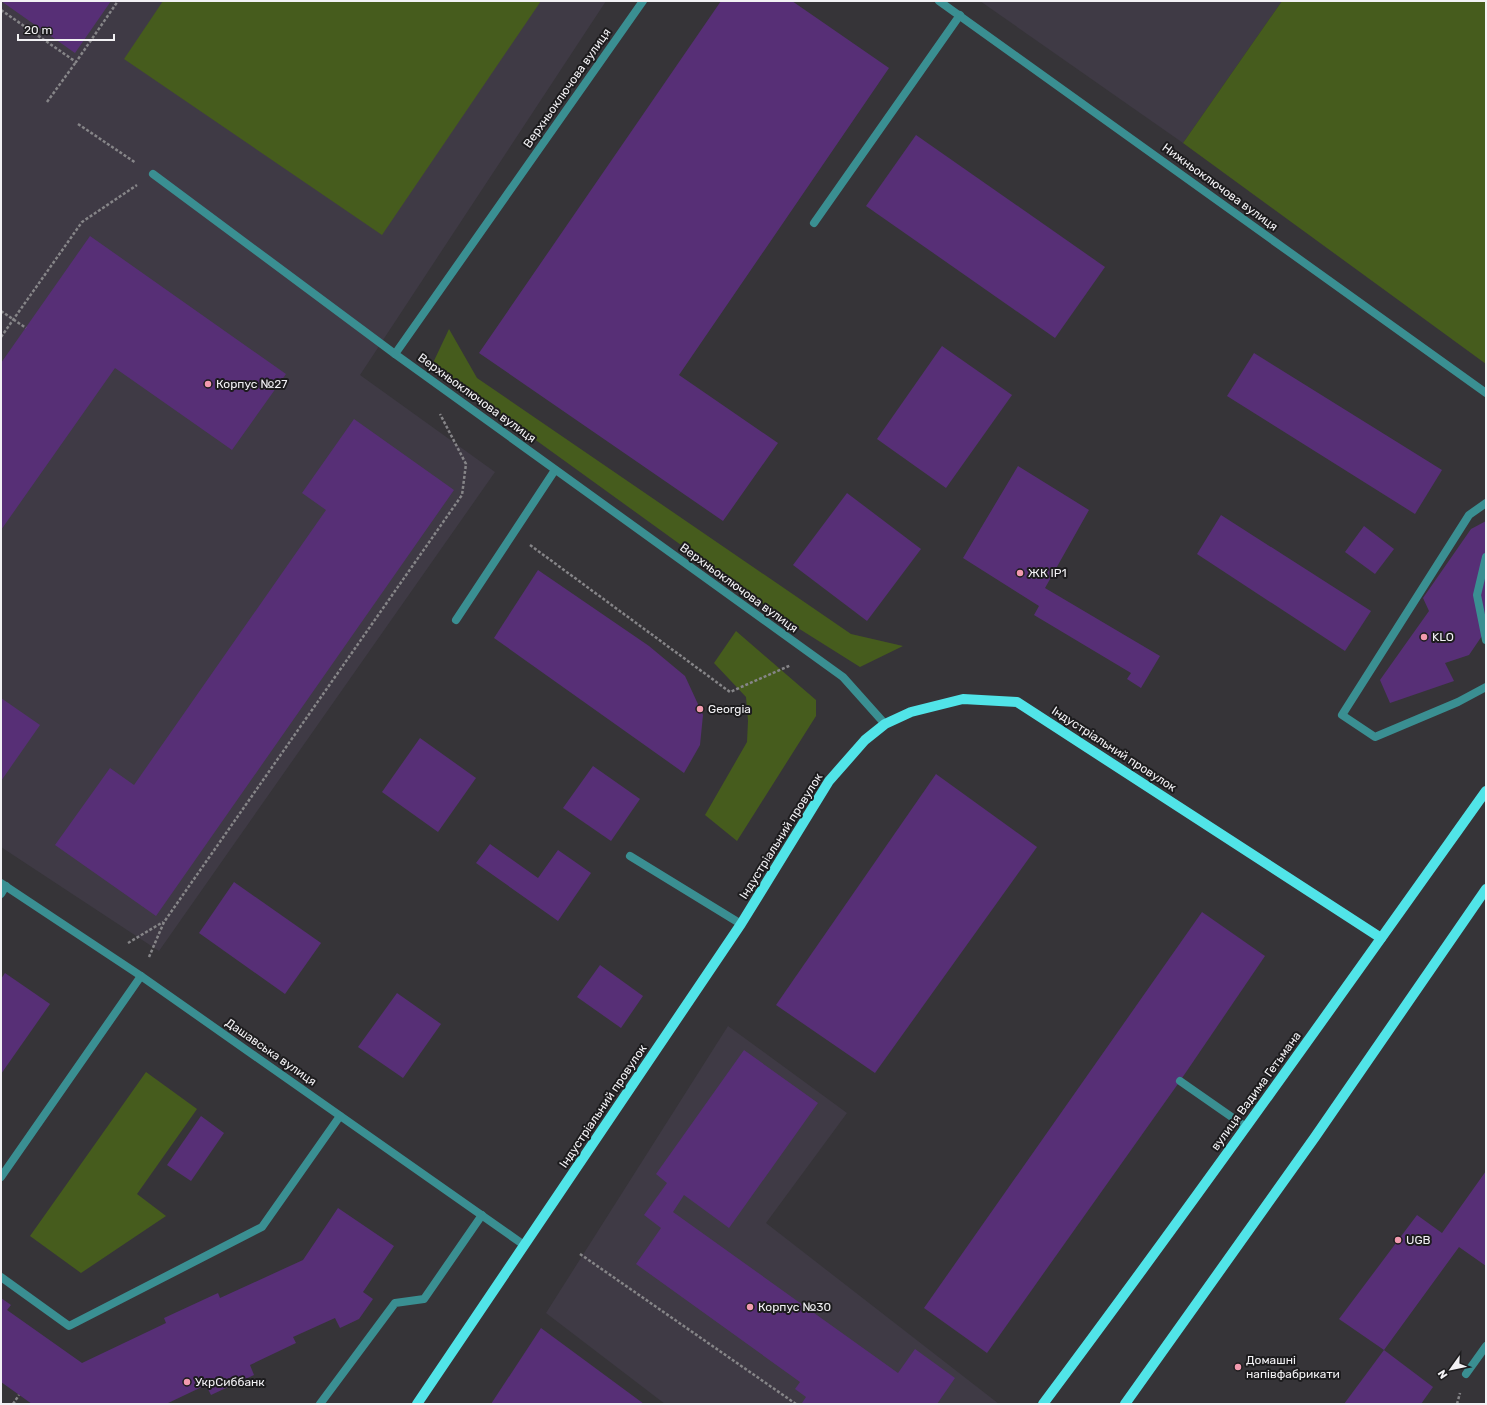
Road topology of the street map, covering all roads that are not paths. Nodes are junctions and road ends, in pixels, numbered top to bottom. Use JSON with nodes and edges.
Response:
{"nodes":[{"id":1,"x":643,"y":1,"type":"edge"},
{"id":2,"x":944,"y":2,"type":"edge"},
{"id":3,"x":960,"y":15,"type":"junction"},
{"id":4,"x":152,"y":174,"type":"road end"},
{"id":5,"x":814,"y":224,"type":"dead end"},
{"id":6,"x":395,"y":354,"type":"junction"},
{"id":7,"x":1486,"y":393,"type":"edge"},
{"id":8,"x":556,"y":470,"type":"junction"},
{"id":9,"x":1486,"y":503,"type":"edge"},
{"id":10,"x":1486,"y":557,"type":"edge"},
{"id":11,"x":456,"y":620,"type":"dead end"},
{"id":12,"x":1486,"y":640,"type":"edge"},
{"id":13,"x":1486,"y":687,"type":"edge"},
{"id":14,"x":885,"y":724,"type":"junction"},
{"id":15,"x":1486,"y":791,"type":"edge"},
{"id":16,"x":630,"y":856,"type":"dead end"},
{"id":17,"x":4,"y":885,"type":"edge"},
{"id":18,"x":1486,"y":889,"type":"edge"},
{"id":19,"x":1,"y":894,"type":"edge"},
{"id":20,"x":741,"y":924,"type":"junction"},
{"id":21,"x":1381,"y":938,"type":"junction"},
{"id":22,"x":141,"y":976,"type":"junction"},
{"id":23,"x":1180,"y":1081,"type":"dead end"},
{"id":24,"x":340,"y":1116,"type":"junction"},
{"id":25,"x":1246,"y":1127,"type":"junction"},
{"id":26,"x":1,"y":1177,"type":"edge"},
{"id":27,"x":482,"y":1215,"type":"junction"},
{"id":28,"x":524,"y":1245,"type":"junction"},
{"id":29,"x":1,"y":1277,"type":"edge"},
{"id":30,"x":1486,"y":1346,"type":"edge"},
{"id":31,"x":1466,"y":1374,"type":"dead end"},
{"id":32,"x":320,"y":1404,"type":"edge"},
{"id":33,"x":416,"y":1404,"type":"edge"},
{"id":34,"x":1043,"y":1404,"type":"edge"},
{"id":35,"x":1125,"y":1404,"type":"edge"}],
"edges":[{"from":1,"to":6,"type":"street","name":"Верхньоключова вулиця"},
{"from":2,"to":3,"type":"street","name":"Нижньоключова вулиця"},
{"from":3,"to":5,"type":"street"},
{"from":3,"to":7,"type":"street","name":"Нижньоключова вулиця"},
{"from":4,"to":6,"type":"street"},
{"from":6,"to":8,"type":"street","name":"Верхньоключова вулиця"},
{"from":8,"to":11,"type":"street"},
{"from":8,"to":14,"type":"street","name":"Верхньоключова вулиця"},
{"from":9,"to":13,"type":"street"},
{"from":10,"to":12,"type":"street"},
{"from":14,"to":20,"type":"main road","name":"Індустріальний провулок"},
{"from":14,"to":21,"type":"main road","name":"Індустріальний провулок"},
{"from":15,"to":21,"type":"main road","name":"вулиця Вадима Гетьмана"},
{"from":16,"to":20,"type":"street"},
{"from":17,"to":19,"type":"street"},
{"from":17,"to":22,"type":"street","name":"Дашавська вулиця"},
{"from":18,"to":35,"type":"main road"},
{"from":20,"to":28,"type":"main road","name":"Індустріальний провулок"},
{"from":21,"to":25,"type":"main road","name":"вулиця Вадима Гетьмана"},
{"from":22,"to":24,"type":"street","name":"Дашавська вулиця"},
{"from":22,"to":26,"type":"street"},
{"from":23,"to":25,"type":"street"},
{"from":24,"to":27,"type":"street","name":"Дашавська вулиця"},
{"from":24,"to":29,"type":"street"},
{"from":25,"to":34,"type":"main road","name":"вулиця Вадима Гетьмана"},
{"from":27,"to":28,"type":"street","name":"Дашавська вулиця"},
{"from":27,"to":32,"type":"street"},
{"from":28,"to":33,"type":"main road","name":"Індустріальний провулок"},
{"from":30,"to":31,"type":"street"}]}
